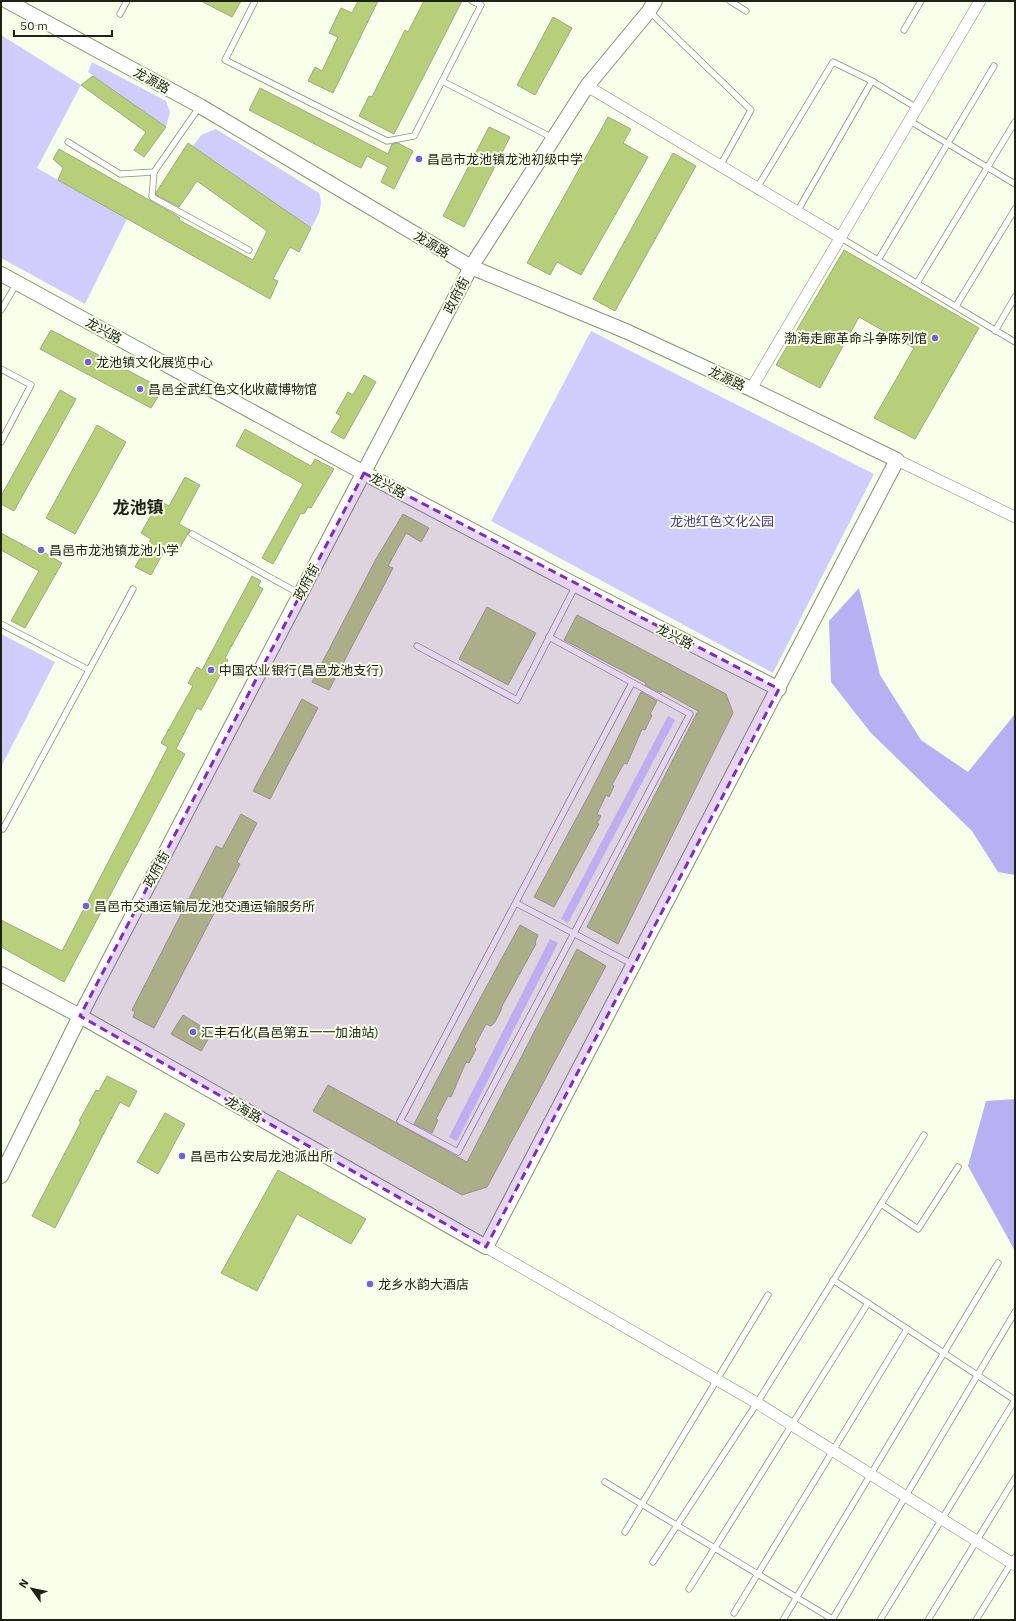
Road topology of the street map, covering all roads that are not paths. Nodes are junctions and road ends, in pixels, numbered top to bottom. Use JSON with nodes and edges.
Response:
{"nodes":[{"id":1,"x":7,"y":1,"type":"edge"},
{"id":2,"x":127,"y":1,"type":"edge"},
{"id":3,"x":255,"y":1,"type":"edge"},
{"id":4,"x":472,"y":1,"type":"edge"},
{"id":5,"x":730,"y":1,"type":"edge"},
{"id":6,"x":920,"y":1,"type":"edge"},
{"id":7,"x":980,"y":1,"type":"edge"},
{"id":8,"x":652,"y":6,"type":"edge"},
{"id":9,"x":746,"y":11,"type":"dead end"},
{"id":10,"x":120,"y":14,"type":"dead end"},
{"id":11,"x":904,"y":30,"type":"dead end"},
{"id":12,"x":994,"y":66,"type":"dead end"},
{"id":13,"x":442,"y":81,"type":"junction"},
{"id":14,"x":872,"y":81,"type":"junction"},
{"id":15,"x":587,"y":86,"type":"junction"},
{"id":16,"x":200,"y":106,"type":"junction"},
{"id":17,"x":917,"y":108,"type":"junction"},
{"id":18,"x":910,"y":121,"type":"junction"},
{"id":19,"x":1015,"y":122,"type":"edge"},
{"id":20,"x":553,"y":138,"type":"junction"},
{"id":21,"x":68,"y":142,"type":"dead end"},
{"id":22,"x":948,"y":144,"type":"junction"},
{"id":23,"x":720,"y":166,"type":"junction"},
{"id":24,"x":987,"y":167,"type":"junction"},
{"id":25,"x":154,"y":172,"type":"junction"},
{"id":26,"x":1015,"y":184,"type":"edge"},
{"id":27,"x":757,"y":188,"type":"junction"},
{"id":28,"x":1015,"y":209,"type":"edge"},
{"id":29,"x":797,"y":212,"type":"junction"},
{"id":30,"x":841,"y":238,"type":"junction"},
{"id":31,"x":249,"y":250,"type":"dead end"},
{"id":32,"x":878,"y":260,"type":"junction"},
{"id":33,"x":471,"y":267,"type":"junction"},
{"id":34,"x":1,"y":274,"type":"edge"},
{"id":35,"x":17,"y":283,"type":"junction"},
{"id":36,"x":917,"y":283,"type":"junction"},
{"id":37,"x":1015,"y":297,"type":"edge"},
{"id":38,"x":956,"y":306,"type":"junction"},
{"id":39,"x":1,"y":310,"type":"edge"},
{"id":40,"x":995,"y":331,"type":"junction"},
{"id":41,"x":1015,"y":342,"type":"edge"},
{"id":42,"x":1,"y":369,"type":"edge"},
{"id":43,"x":750,"y":388,"type":"junction"},
{"id":44,"x":1,"y":442,"type":"edge"},
{"id":45,"x":897,"y":460,"type":"junction"},
{"id":46,"x":364,"y":473,"type":"junction"},
{"id":47,"x":1015,"y":518,"type":"edge"},
{"id":48,"x":192,"y":534,"type":"dead end"},
{"id":49,"x":576,"y":585,"type":"junction"},
{"id":50,"x":133,"y":589,"type":"dead end"},
{"id":51,"x":300,"y":594,"type":"junction"},
{"id":52,"x":1,"y":624,"type":"edge"},
{"id":53,"x":549,"y":637,"type":"junction"},
{"id":54,"x":417,"y":646,"type":"dead end"},
{"id":55,"x":89,"y":670,"type":"junction"},
{"id":56,"x":632,"y":683,"type":"junction"},
{"id":57,"x":779,"y":689,"type":"junction"},
{"id":58,"x":1,"y":828,"type":"edge"},
{"id":59,"x":516,"y":903,"type":"junction"},
{"id":60,"x":574,"y":934,"type":"junction"},
{"id":61,"x":634,"y":965,"type":"junction"},
{"id":62,"x":1,"y":974,"type":"edge"},
{"id":63,"x":80,"y":1016,"type":"junction"},
{"id":64,"x":924,"y":1135,"type":"dead end"},
{"id":65,"x":958,"y":1167,"type":"dead end"},
{"id":66,"x":1,"y":1176,"type":"edge"},
{"id":67,"x":881,"y":1204,"type":"junction"},
{"id":68,"x":486,"y":1247,"type":"junction"},
{"id":69,"x":998,"y":1263,"type":"dead end"},
{"id":70,"x":833,"y":1280,"type":"junction"},
{"id":71,"x":768,"y":1294,"type":"dead end"},
{"id":72,"x":868,"y":1304,"type":"junction"},
{"id":73,"x":1015,"y":1312,"type":"edge"},
{"id":74,"x":907,"y":1329,"type":"junction"},
{"id":75,"x":944,"y":1353,"type":"junction"},
{"id":76,"x":977,"y":1375,"type":"junction"},
{"id":77,"x":716,"y":1380,"type":"junction"},
{"id":78,"x":1015,"y":1400,"type":"edge"},
{"id":79,"x":756,"y":1403,"type":"junction"},
{"id":80,"x":792,"y":1425,"type":"junction"},
{"id":81,"x":832,"y":1451,"type":"junction"},
{"id":82,"x":871,"y":1475,"type":"junction"},
{"id":83,"x":1015,"y":1478,"type":"edge"},
{"id":84,"x":605,"y":1482,"type":"dead end"},
{"id":85,"x":905,"y":1496,"type":"junction"},
{"id":86,"x":641,"y":1504,"type":"junction"},
{"id":87,"x":942,"y":1519,"type":"junction"},
{"id":88,"x":677,"y":1526,"type":"junction"},
{"id":89,"x":625,"y":1532,"type":"dead end"},
{"id":90,"x":976,"y":1541,"type":"junction"},
{"id":91,"x":715,"y":1548,"type":"junction"},
{"id":92,"x":653,"y":1562,"type":"dead end"},
{"id":93,"x":1014,"y":1562,"type":"edge"},
{"id":94,"x":757,"y":1574,"type":"junction"},
{"id":95,"x":690,"y":1589,"type":"dead end"},
{"id":96,"x":796,"y":1597,"type":"junction"},
{"id":97,"x":734,"y":1613,"type":"dead end"},
{"id":98,"x":783,"y":1620,"type":"edge"},
{"id":99,"x":833,"y":1620,"type":"edge"},
{"id":100,"x":880,"y":1620,"type":"edge"},
{"id":101,"x":928,"y":1620,"type":"edge"},
{"id":102,"x":976,"y":1620,"type":"edge"}],
"edges":[{"from":1,"to":16,"type":"street","name":"龙源路"},
{"from":2,"to":10,"type":"lane"},
{"from":3,"to":13,"type":"lane"},
{"from":4,"to":13,"type":"lane"},
{"from":5,"to":9,"type":"lane"},
{"from":6,"to":11,"type":"lane"},
{"from":7,"to":17,"type":"street"},
{"from":8,"to":15,"type":"street","name":"政府街"},
{"from":8,"to":23,"type":"lane"},
{"from":12,"to":22,"type":"lane"},
{"from":13,"to":20,"type":"lane"},
{"from":14,"to":17,"type":"lane"},
{"from":14,"to":27,"type":"lane"},
{"from":14,"to":29,"type":"lane"},
{"from":15,"to":20,"type":"street","name":"政府街"},
{"from":15,"to":23,"type":"street"},
{"from":16,"to":25,"type":"lane"},
{"from":16,"to":33,"type":"street","name":"龙源路"},
{"from":17,"to":18,"type":"street"},
{"from":18,"to":22,"type":"lane"},
{"from":18,"to":30,"type":"street"},
{"from":19,"to":24,"type":"lane"},
{"from":20,"to":33,"type":"street","name":"政府街"},
{"from":21,"to":25,"type":"lane"},
{"from":22,"to":24,"type":"lane"},
{"from":22,"to":32,"type":"lane"},
{"from":23,"to":27,"type":"street"},
{"from":24,"to":26,"type":"lane"},
{"from":24,"to":36,"type":"lane"},
{"from":25,"to":31,"type":"lane"},
{"from":27,"to":29,"type":"street"},
{"from":28,"to":38,"type":"lane"},
{"from":29,"to":30,"type":"street"},
{"from":30,"to":32,"type":"lane"},
{"from":30,"to":43,"type":"street"},
{"from":32,"to":36,"type":"lane"},
{"from":33,"to":43,"type":"street","name":"龙源路"},
{"from":33,"to":46,"type":"street","name":"政府街"},
{"from":34,"to":35,"type":"street","name":"龙兴路"},
{"from":35,"to":39,"type":"lane"},
{"from":35,"to":46,"type":"street","name":"龙兴路"},
{"from":36,"to":38,"type":"lane"},
{"from":37,"to":40,"type":"lane"},
{"from":38,"to":40,"type":"lane"},
{"from":40,"to":41,"type":"lane"},
{"from":42,"to":44,"type":"lane"},
{"from":43,"to":45,"type":"street","name":"龙源路"},
{"from":45,"to":47,"type":"street"},
{"from":45,"to":57,"type":"street"},
{"from":46,"to":49,"type":"street","name":"龙兴路"},
{"from":46,"to":51,"type":"street","name":"政府街"},
{"from":48,"to":51,"type":"lane"},
{"from":49,"to":53,"type":"lane"},
{"from":49,"to":57,"type":"street","name":"龙兴路"},
{"from":50,"to":55,"type":"lane"},
{"from":51,"to":63,"type":"street","name":"政府街"},
{"from":52,"to":55,"type":"lane"},
{"from":53,"to":54,"type":"lane"},
{"from":53,"to":56,"type":"lane"},
{"from":55,"to":58,"type":"lane"},
{"from":56,"to":59,"type":"lane"},
{"from":56,"to":60,"type":"lane"},
{"from":57,"to":61,"type":"street"},
{"from":59,"to":60,"type":"lane"},
{"from":59,"to":60,"type":"lane"},
{"from":60,"to":61,"type":"lane"},
{"from":61,"to":68,"type":"street"},
{"from":62,"to":63,"type":"street","name":"龙海路"},
{"from":63,"to":66,"type":"street","name":"政府街"},
{"from":63,"to":68,"type":"street","name":"龙海路"},
{"from":64,"to":67,"type":"lane"},
{"from":65,"to":67,"type":"lane"},
{"from":67,"to":70,"type":"lane"},
{"from":68,"to":77,"type":"street"},
{"from":69,"to":75,"type":"lane"},
{"from":70,"to":72,"type":"lane"},
{"from":70,"to":79,"type":"lane"},
{"from":71,"to":77,"type":"lane"},
{"from":72,"to":74,"type":"lane"},
{"from":72,"to":80,"type":"lane"},
{"from":73,"to":76,"type":"lane"},
{"from":74,"to":75,"type":"lane"},
{"from":74,"to":81,"type":"lane"},
{"from":75,"to":76,"type":"lane"},
{"from":75,"to":82,"type":"lane"},
{"from":76,"to":78,"type":"lane"},
{"from":76,"to":85,"type":"lane"},
{"from":77,"to":79,"type":"street"},
{"from":77,"to":86,"type":"lane"},
{"from":78,"to":87,"type":"lane"},
{"from":79,"to":80,"type":"street"},
{"from":79,"to":88,"type":"lane"},
{"from":80,"to":81,"type":"street"},
{"from":80,"to":91,"type":"lane"},
{"from":81,"to":82,"type":"street"},
{"from":81,"to":94,"type":"lane"},
{"from":82,"to":85,"type":"street"},
{"from":82,"to":96,"type":"lane"},
{"from":83,"to":90,"type":"lane"},
{"from":84,"to":86,"type":"lane"},
{"from":85,"to":87,"type":"street"},
{"from":85,"to":99,"type":"lane"},
{"from":86,"to":88,"type":"lane"},
{"from":86,"to":89,"type":"lane"},
{"from":87,"to":90,"type":"street"},
{"from":87,"to":100,"type":"lane"},
{"from":88,"to":91,"type":"lane"},
{"from":88,"to":92,"type":"lane"},
{"from":90,"to":93,"type":"street"},
{"from":90,"to":101,"type":"lane"},
{"from":91,"to":94,"type":"lane"},
{"from":91,"to":95,"type":"lane"},
{"from":93,"to":102,"type":"lane"},
{"from":94,"to":96,"type":"lane"},
{"from":94,"to":97,"type":"lane"},
{"from":96,"to":98,"type":"lane"},
{"from":96,"to":99,"type":"lane"}]}
